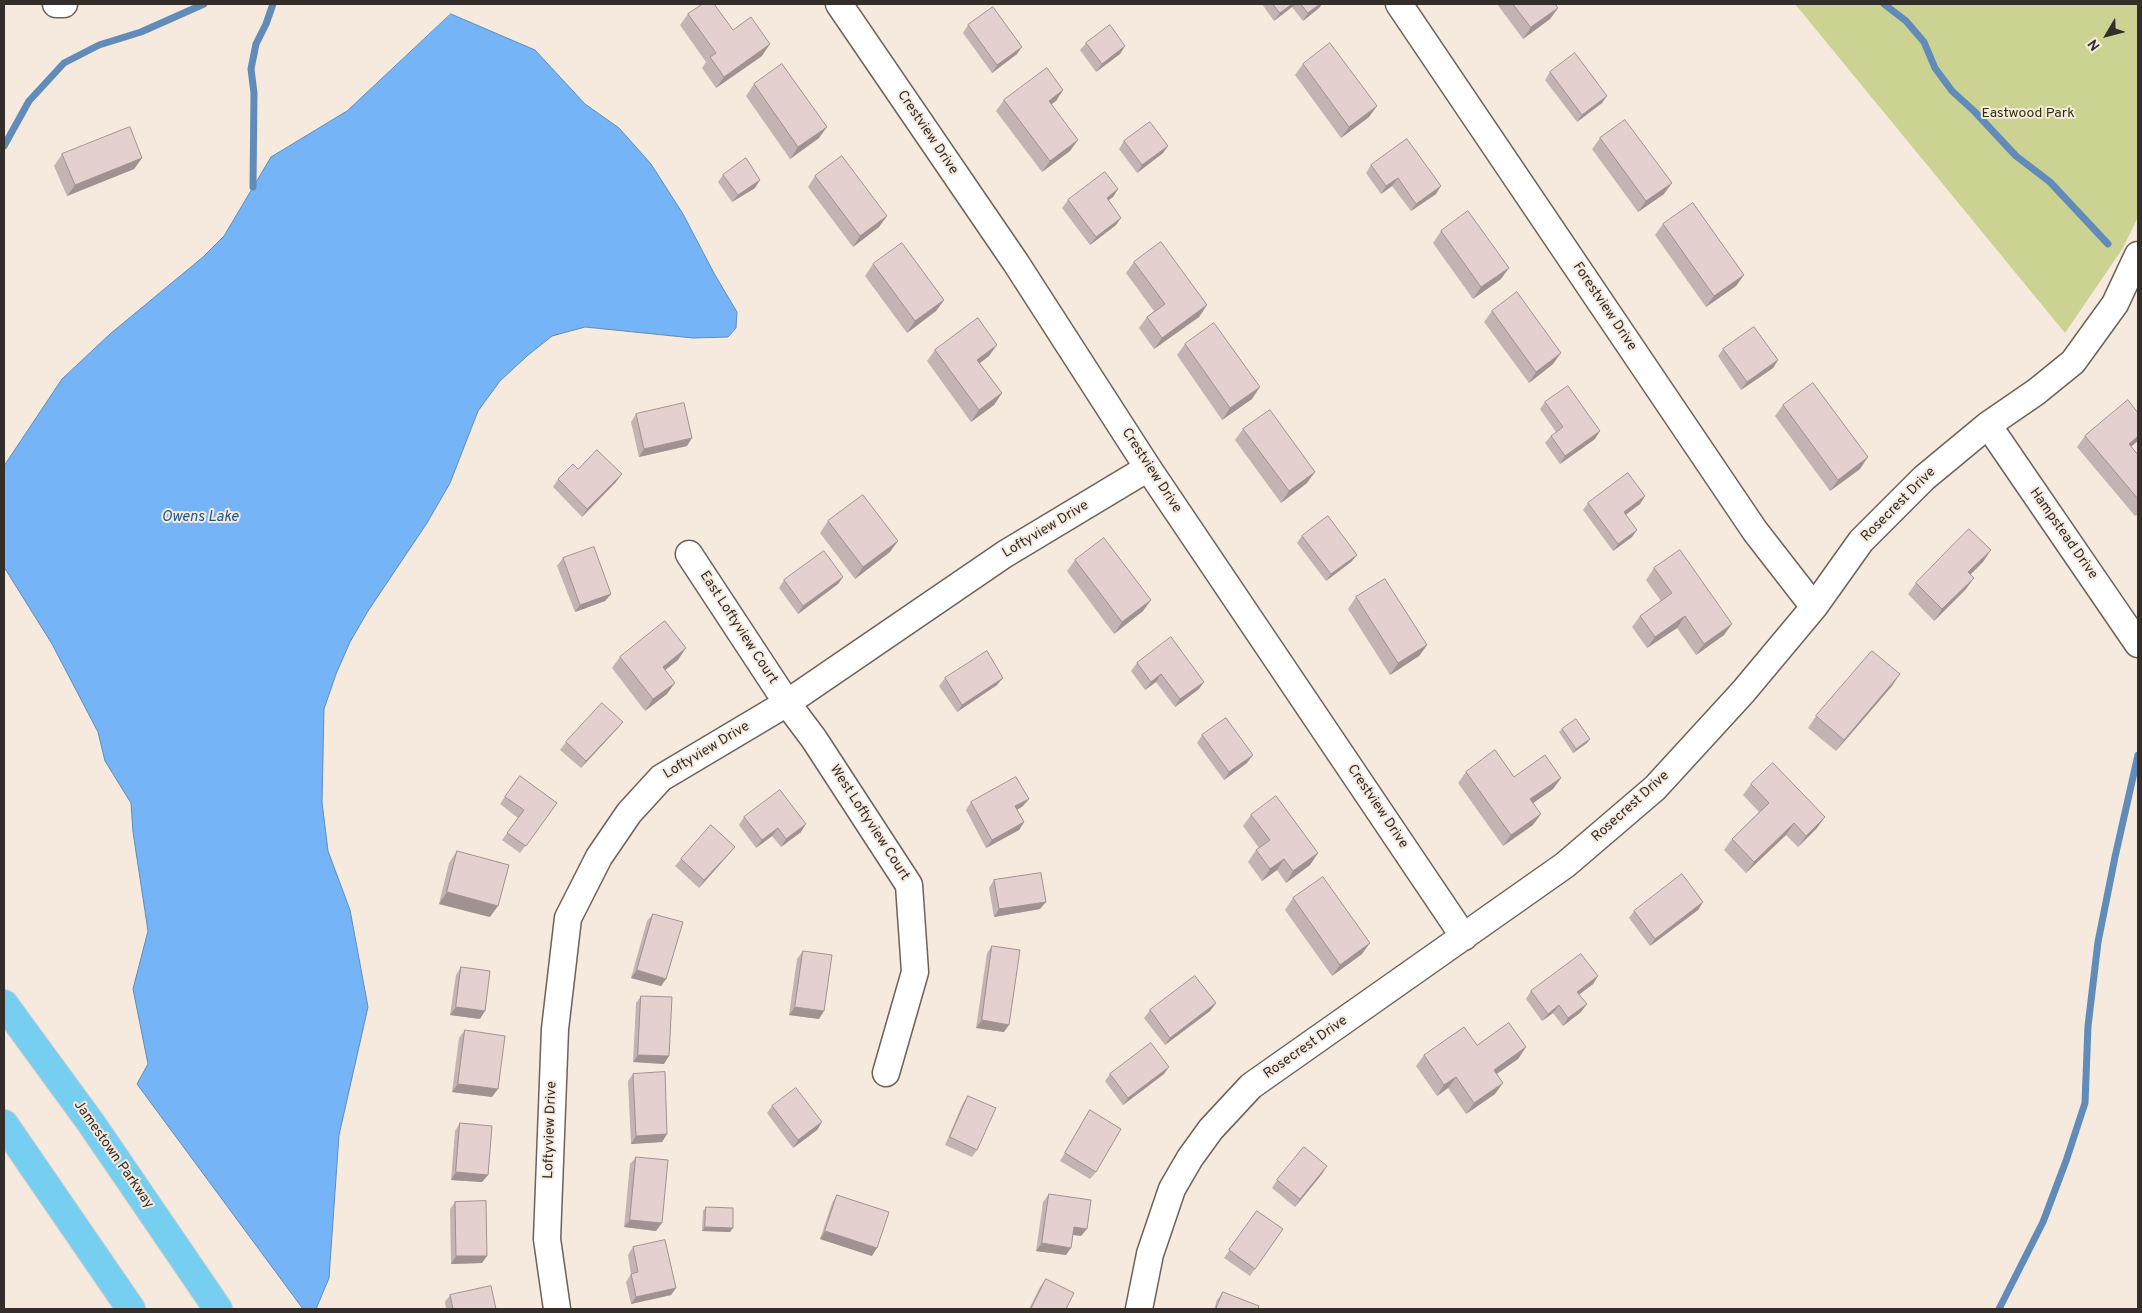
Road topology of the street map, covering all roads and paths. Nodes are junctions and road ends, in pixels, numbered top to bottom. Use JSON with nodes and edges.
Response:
{"nodes":[{"id":1,"x":56,"y":4,"type":"edge"},
{"id":2,"x":64,"y":4,"type":"edge"},
{"id":3,"x":839,"y":4,"type":"edge"},
{"id":4,"x":1399,"y":4,"type":"edge"},
{"id":5,"x":2138,"y":255,"type":"edge"},
{"id":6,"x":1988,"y":425,"type":"junction"},
{"id":7,"x":1148,"y":468,"type":"junction"},
{"id":8,"x":689,"y":554,"type":"dead end"},
{"id":9,"x":1814,"y":607,"type":"junction"},
{"id":10,"x":2138,"y":644,"type":"edge"},
{"id":11,"x":787,"y":703,"type":"junction"},
{"id":12,"x":1464,"y":937,"type":"junction"},
{"id":13,"x":4,"y":1004,"type":"edge"},
{"id":14,"x":886,"y":1072,"type":"dead end"},
{"id":15,"x":4,"y":1124,"type":"edge"},
{"id":16,"x":132,"y":1309,"type":"edge"},
{"id":17,"x":218,"y":1309,"type":"edge"},
{"id":18,"x":557,"y":1309,"type":"edge"},
{"id":19,"x":1139,"y":1309,"type":"edge"}],
"edges":[{"from":1,"to":2,"type":"street"},
{"from":3,"to":7,"type":"street","name":"Crestview Drive"},
{"from":4,"to":9,"type":"street","name":"Forestview Drive"},
{"from":5,"to":6,"type":"street","name":"Rosecrest Drive"},
{"from":6,"to":9,"type":"street","name":"Rosecrest Drive"},
{"from":6,"to":10,"type":"street","name":"Hampstead Drive"},
{"from":7,"to":11,"type":"street","name":"Loftyview Drive"},
{"from":7,"to":12,"type":"street","name":"Crestview Drive"},
{"from":8,"to":11,"type":"street","name":"East Loftyview Court"},
{"from":9,"to":12,"type":"street","name":"Rosecrest Drive"},
{"from":11,"to":14,"type":"street","name":"West Loftyview Court"},
{"from":11,"to":18,"type":"street","name":"Loftyview Drive"},
{"from":12,"to":19,"type":"street","name":"Rosecrest Drive"},
{"from":13,"to":17,"type":"main road","name":"Jamestown Parkway"},
{"from":15,"to":16,"type":"main road"}]}
